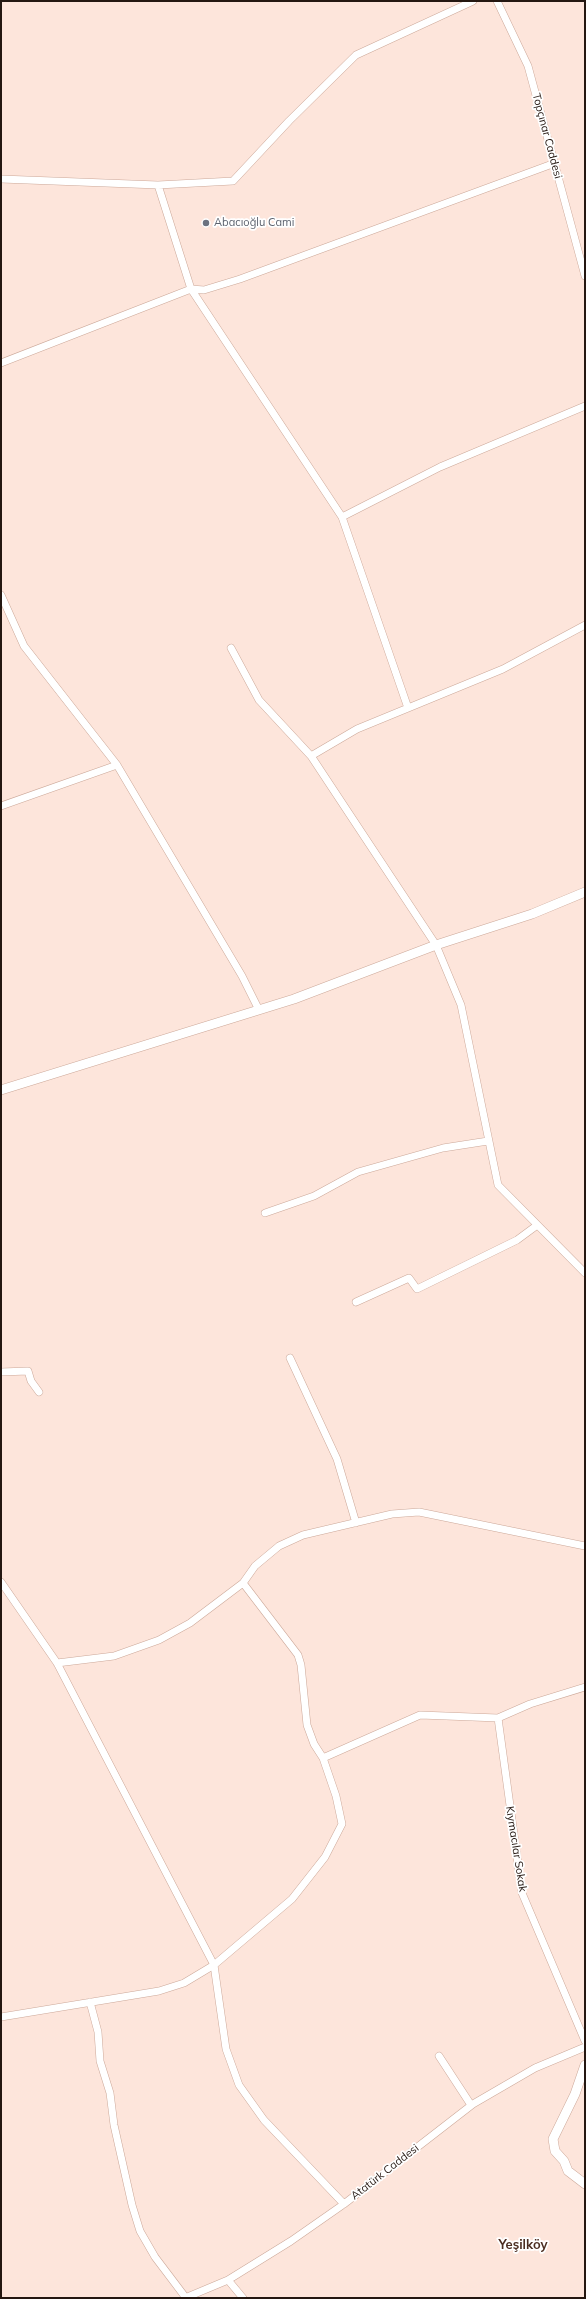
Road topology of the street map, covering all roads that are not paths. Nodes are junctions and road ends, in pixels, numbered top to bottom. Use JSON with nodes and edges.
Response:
{"nodes":[{"id":1,"x":472,"y":1,"type":"edge"},
{"id":2,"x":497,"y":1,"type":"edge"},
{"id":3,"x":555,"y":162,"type":"junction"},
{"id":4,"x":1,"y":179,"type":"edge"},
{"id":5,"x":158,"y":185,"type":"junction"},
{"id":6,"x":585,"y":276,"type":"edge"},
{"id":7,"x":191,"y":289,"type":"junction"},
{"id":8,"x":1,"y":363,"type":"edge"},
{"id":9,"x":585,"y":406,"type":"edge"},
{"id":10,"x":342,"y":517,"type":"junction"},
{"id":11,"x":1,"y":595,"type":"edge"},
{"id":12,"x":585,"y":625,"type":"edge"},
{"id":13,"x":231,"y":648,"type":"dead end"},
{"id":14,"x":408,"y":708,"type":"junction"},
{"id":15,"x":311,"y":756,"type":"junction"},
{"id":16,"x":117,"y":765,"type":"junction"},
{"id":17,"x":1,"y":806,"type":"edge"},
{"id":18,"x":585,"y":892,"type":"edge"},
{"id":19,"x":436,"y":945,"type":"junction"},
{"id":20,"x":259,"y":1010,"type":"junction"},
{"id":21,"x":1,"y":1090,"type":"edge"},
{"id":22,"x":488,"y":1141,"type":"junction"},
{"id":23,"x":265,"y":1213,"type":"dead end"},
{"id":24,"x":536,"y":1226,"type":"junction"},
{"id":25,"x":585,"y":1273,"type":"edge"},
{"id":26,"x":356,"y":1302,"type":"dead end"},
{"id":27,"x":290,"y":1358,"type":"dead end"},
{"id":28,"x":1,"y":1372,"type":"edge"},
{"id":29,"x":39,"y":1392,"type":"dead end"},
{"id":30,"x":356,"y":1523,"type":"junction"},
{"id":31,"x":585,"y":1546,"type":"edge"},
{"id":32,"x":1,"y":1582,"type":"edge"},
{"id":33,"x":243,"y":1583,"type":"junction"},
{"id":34,"x":57,"y":1663,"type":"junction"},
{"id":35,"x":585,"y":1687,"type":"edge"},
{"id":36,"x":498,"y":1718,"type":"junction"},
{"id":37,"x":323,"y":1758,"type":"junction"},
{"id":38,"x":214,"y":1965,"type":"junction"},
{"id":39,"x":90,"y":2002,"type":"junction"},
{"id":40,"x":1,"y":2017,"type":"edge"},
{"id":41,"x":585,"y":2041,"type":"edge"},
{"id":42,"x":585,"y":2047,"type":"edge"},
{"id":43,"x":440,"y":2056,"type":"dead end"},
{"id":44,"x":585,"y":2065,"type":"edge"},
{"id":45,"x":471,"y":2106,"type":"junction"},
{"id":46,"x":585,"y":2184,"type":"edge"},
{"id":47,"x":344,"y":2204,"type":"junction"},
{"id":48,"x":228,"y":2280,"type":"junction"},
{"id":49,"x":186,"y":2298,"type":"edge"},
{"id":50,"x":243,"y":2298,"type":"edge"}],
"edges":[{"from":1,"to":5,"type":"street"},
{"from":2,"to":3,"type":"street","name":"Topçınar Caddesi"},
{"from":3,"to":6,"type":"street","name":"Topçınar Caddesi"},
{"from":3,"to":7,"type":"street"},
{"from":4,"to":5,"type":"street"},
{"from":5,"to":7,"type":"street"},
{"from":7,"to":8,"type":"street"},
{"from":7,"to":10,"type":"street"},
{"from":9,"to":10,"type":"street"},
{"from":10,"to":14,"type":"street"},
{"from":11,"to":16,"type":"street"},
{"from":12,"to":14,"type":"street"},
{"from":13,"to":15,"type":"street"},
{"from":14,"to":15,"type":"street"},
{"from":15,"to":19,"type":"street"},
{"from":16,"to":17,"type":"street"},
{"from":16,"to":20,"type":"street"},
{"from":18,"to":19,"type":"street"},
{"from":19,"to":20,"type":"street"},
{"from":19,"to":22,"type":"street"},
{"from":20,"to":21,"type":"street"},
{"from":22,"to":23,"type":"street"},
{"from":22,"to":24,"type":"street"},
{"from":24,"to":25,"type":"street"},
{"from":24,"to":26,"type":"street"},
{"from":27,"to":30,"type":"street"},
{"from":28,"to":29,"type":"street"},
{"from":30,"to":31,"type":"street"},
{"from":30,"to":33,"type":"street"},
{"from":32,"to":34,"type":"street"},
{"from":33,"to":34,"type":"street"},
{"from":33,"to":37,"type":"street"},
{"from":34,"to":38,"type":"street"},
{"from":35,"to":36,"type":"street"},
{"from":36,"to":37,"type":"street"},
{"from":36,"to":41,"type":"street","name":"Kıymacılar Sokak"},
{"from":37,"to":38,"type":"street"},
{"from":38,"to":39,"type":"street"},
{"from":38,"to":47,"type":"street"},
{"from":39,"to":40,"type":"street"},
{"from":39,"to":49,"type":"street"},
{"from":42,"to":45,"type":"street","name":"Atatürk Caddesi"},
{"from":43,"to":45,"type":"street"},
{"from":44,"to":46,"type":"street"},
{"from":45,"to":47,"type":"street","name":"Atatürk Caddesi"},
{"from":47,"to":48,"type":"street","name":"Atatürk Caddesi"},
{"from":48,"to":49,"type":"street","name":"Atatürk Caddesi"},
{"from":48,"to":50,"type":"street"}]}
